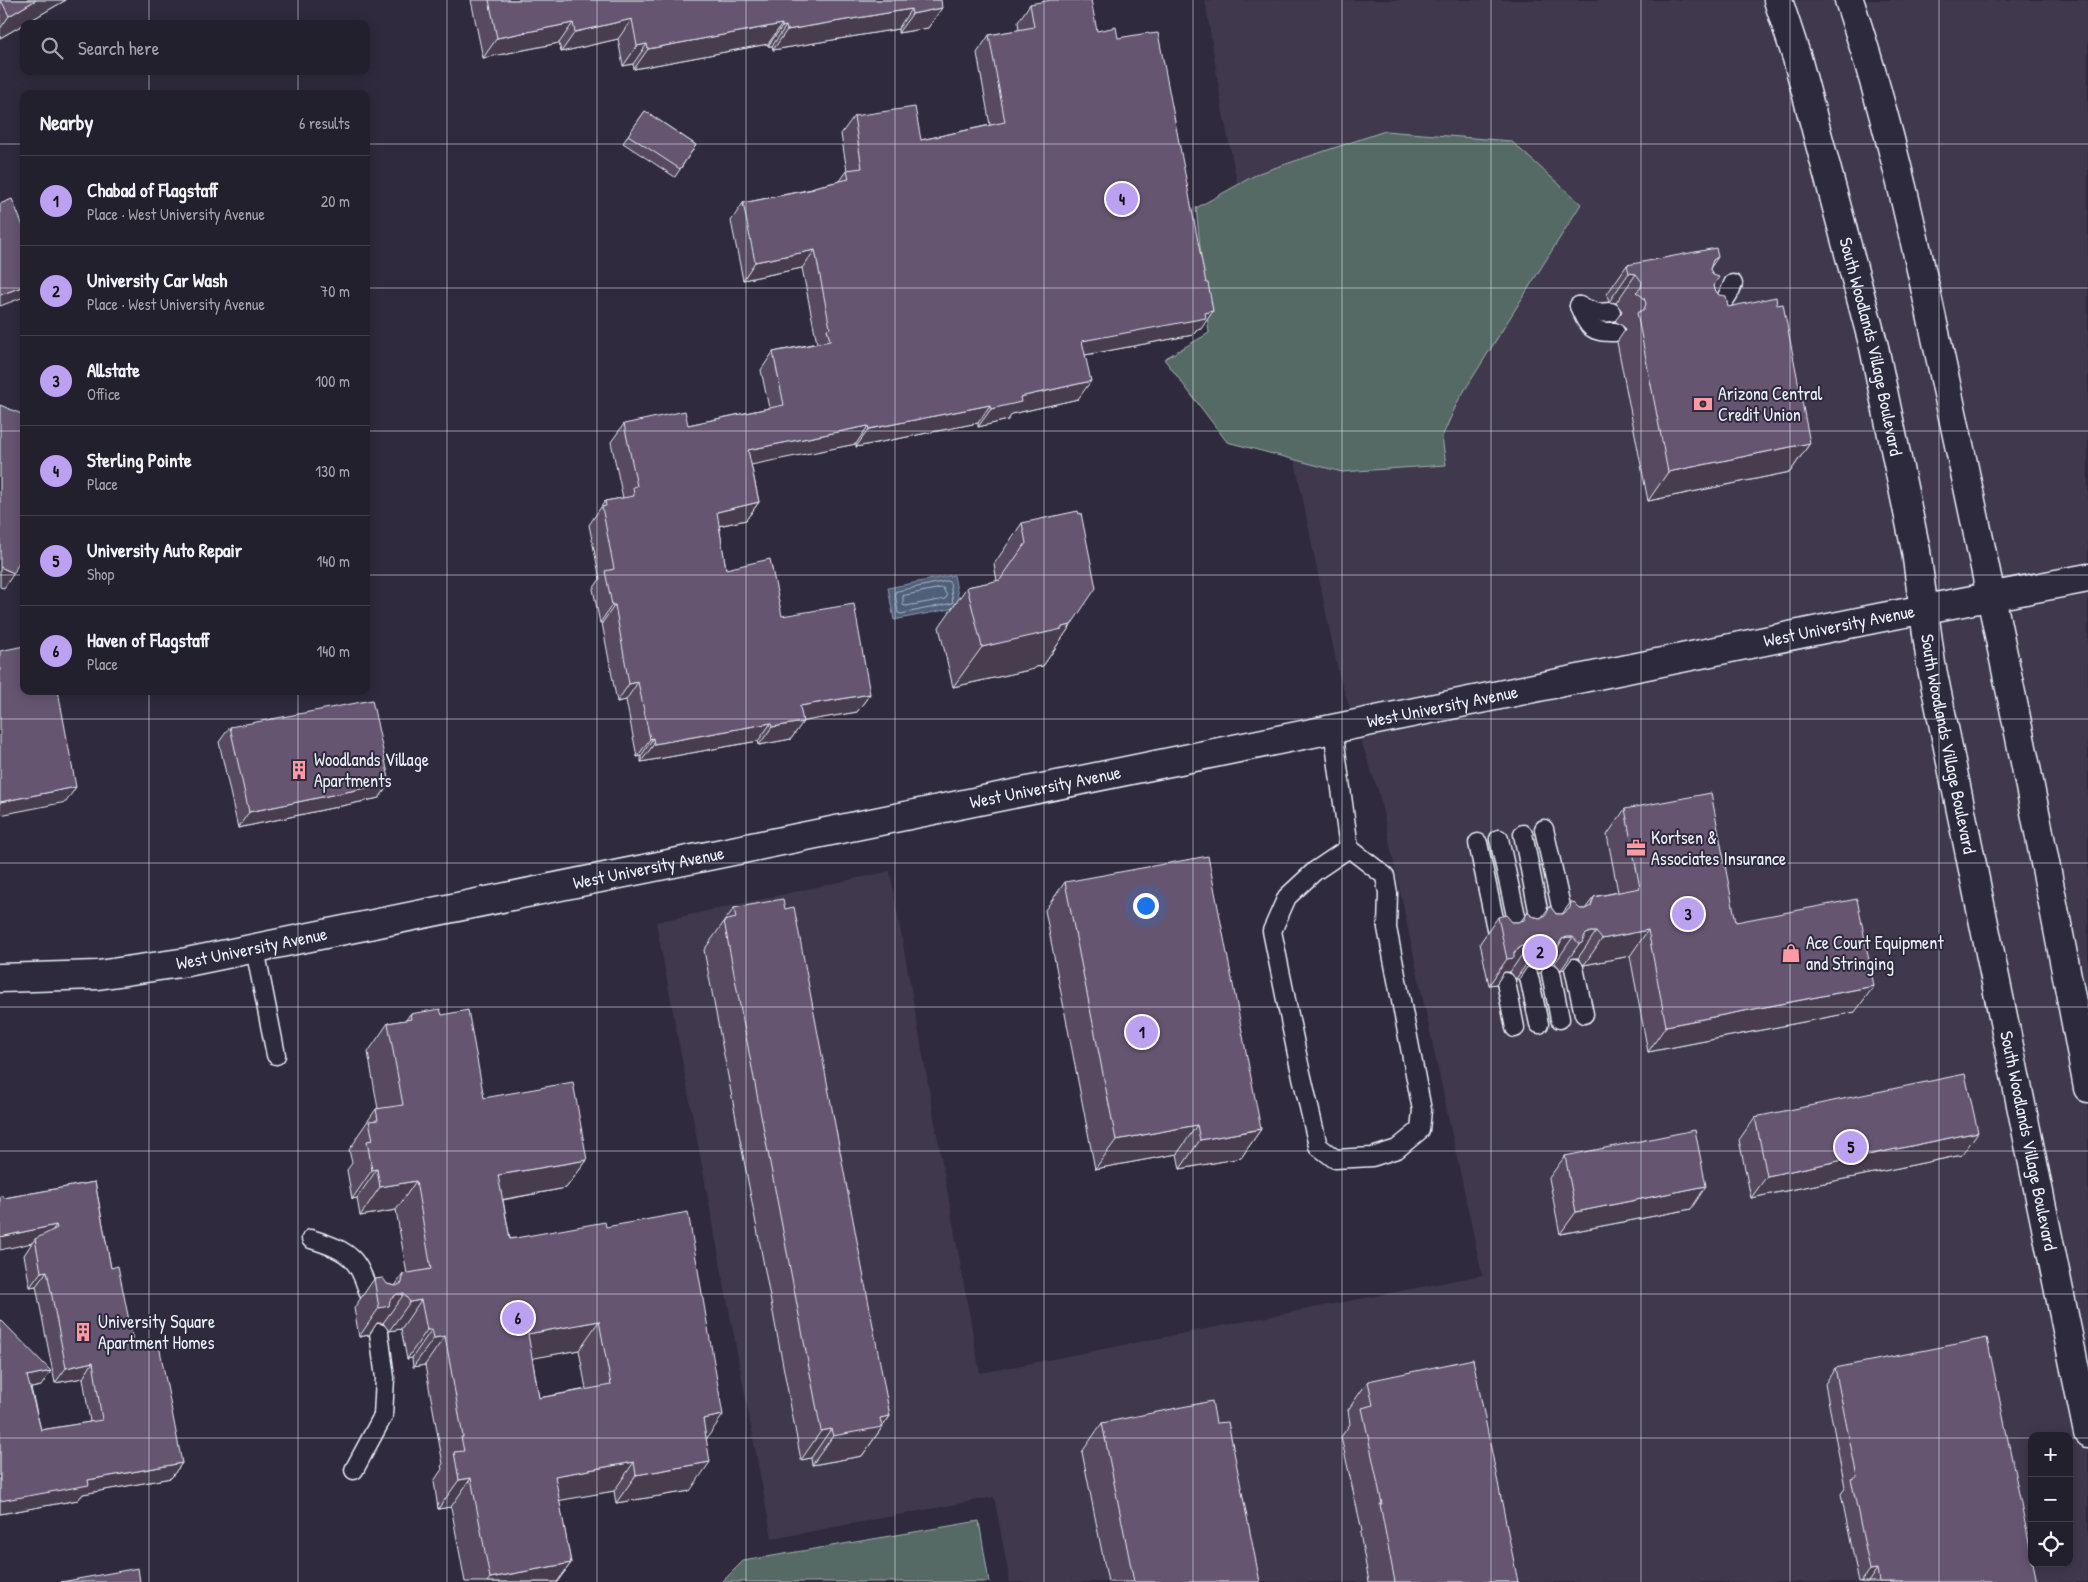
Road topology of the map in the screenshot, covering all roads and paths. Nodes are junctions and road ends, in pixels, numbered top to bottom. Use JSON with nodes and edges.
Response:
{"nodes":[{"id":1,"x":1778,"y":0,"type":"edge"},
{"id":2,"x":1849,"y":0,"type":"edge"},
{"id":3,"x":1708,"y":294,"type":"edge"},
{"id":4,"x":1610,"y":312,"type":"dead end"},
{"id":5,"x":1704,"y":315,"type":"edge"},
{"id":6,"x":1615,"y":332,"type":"dead end"},
{"id":7,"x":2088,"y":578,"type":"edge"},
{"id":8,"x":1991,"y":595,"type":"junction"},
{"id":9,"x":1924,"y":609,"type":"junction"},
{"id":10,"x":1334,"y":729,"type":"junction"},
{"id":11,"x":1544,"y":829,"type":"dead end"},
{"id":12,"x":1523,"y":834,"type":"dead end"},
{"id":13,"x":1499,"y":838,"type":"dead end"},
{"id":14,"x":1478,"y":842,"type":"dead end"},
{"id":15,"x":1349,"y":848,"type":"junction"},
{"id":16,"x":1565,"y":925,"type":"edge"},
{"id":17,"x":1542,"y":930,"type":"edge"},
{"id":18,"x":1520,"y":934,"type":"edge"},
{"id":19,"x":1498,"y":938,"type":"edge"},
{"id":20,"x":255,"y":949,"type":"junction"},
{"id":21,"x":1574,"y":968,"type":"edge"},
{"id":22,"x":1551,"y":973,"type":"edge"},
{"id":23,"x":1529,"y":977,"type":"edge"},
{"id":24,"x":0,"y":978,"type":"edge"},
{"id":25,"x":1506,"y":982,"type":"edge"},
{"id":26,"x":1584,"y":1014,"type":"dead end"},
{"id":27,"x":1560,"y":1019,"type":"dead end"},
{"id":28,"x":1538,"y":1024,"type":"dead end"},
{"id":29,"x":1515,"y":1028,"type":"dead end"},
{"id":30,"x":276,"y":1055,"type":"dead end"},
{"id":31,"x":2088,"y":1088,"type":"edge"},
{"id":32,"x":311,"y":1239,"type":"dead end"},
{"id":33,"x":373,"y":1305,"type":"dead end"},
{"id":34,"x":379,"y":1333,"type":"edge"},
{"id":35,"x":2088,"y":1433,"type":"edge"},
{"id":36,"x":354,"y":1470,"type":"dead end"}],
"edges":[{"from":1,"to":9,"type":"street","name":"South Woodlands Village Boulevard"},
{"from":2,"to":8,"type":"street"},
{"from":3,"to":5,"type":"lane"},
{"from":4,"to":6,"type":"lane"},
{"from":7,"to":8,"type":"street","name":"West University Avenue"},
{"from":8,"to":9,"type":"street","name":"West University Avenue"},
{"from":8,"to":31,"type":"street"},
{"from":9,"to":10,"type":"street","name":"West University Avenue"},
{"from":9,"to":35,"type":"street","name":"South Woodlands Village Boulevard"},
{"from":10,"to":15,"type":"lane"},
{"from":10,"to":20,"type":"street","name":"West University Avenue"},
{"from":11,"to":16,"type":"lane"},
{"from":12,"to":17,"type":"lane"},
{"from":13,"to":18,"type":"lane"},
{"from":14,"to":19,"type":"lane"},
{"from":15,"to":15,"type":"lane"},
{"from":20,"to":24,"type":"street","name":"West University Avenue"},
{"from":20,"to":30,"type":"lane"},
{"from":21,"to":26,"type":"lane"},
{"from":22,"to":27,"type":"lane"},
{"from":23,"to":28,"type":"lane"},
{"from":25,"to":29,"type":"lane"},
{"from":32,"to":33,"type":"lane"},
{"from":34,"to":36,"type":"lane"}]}
